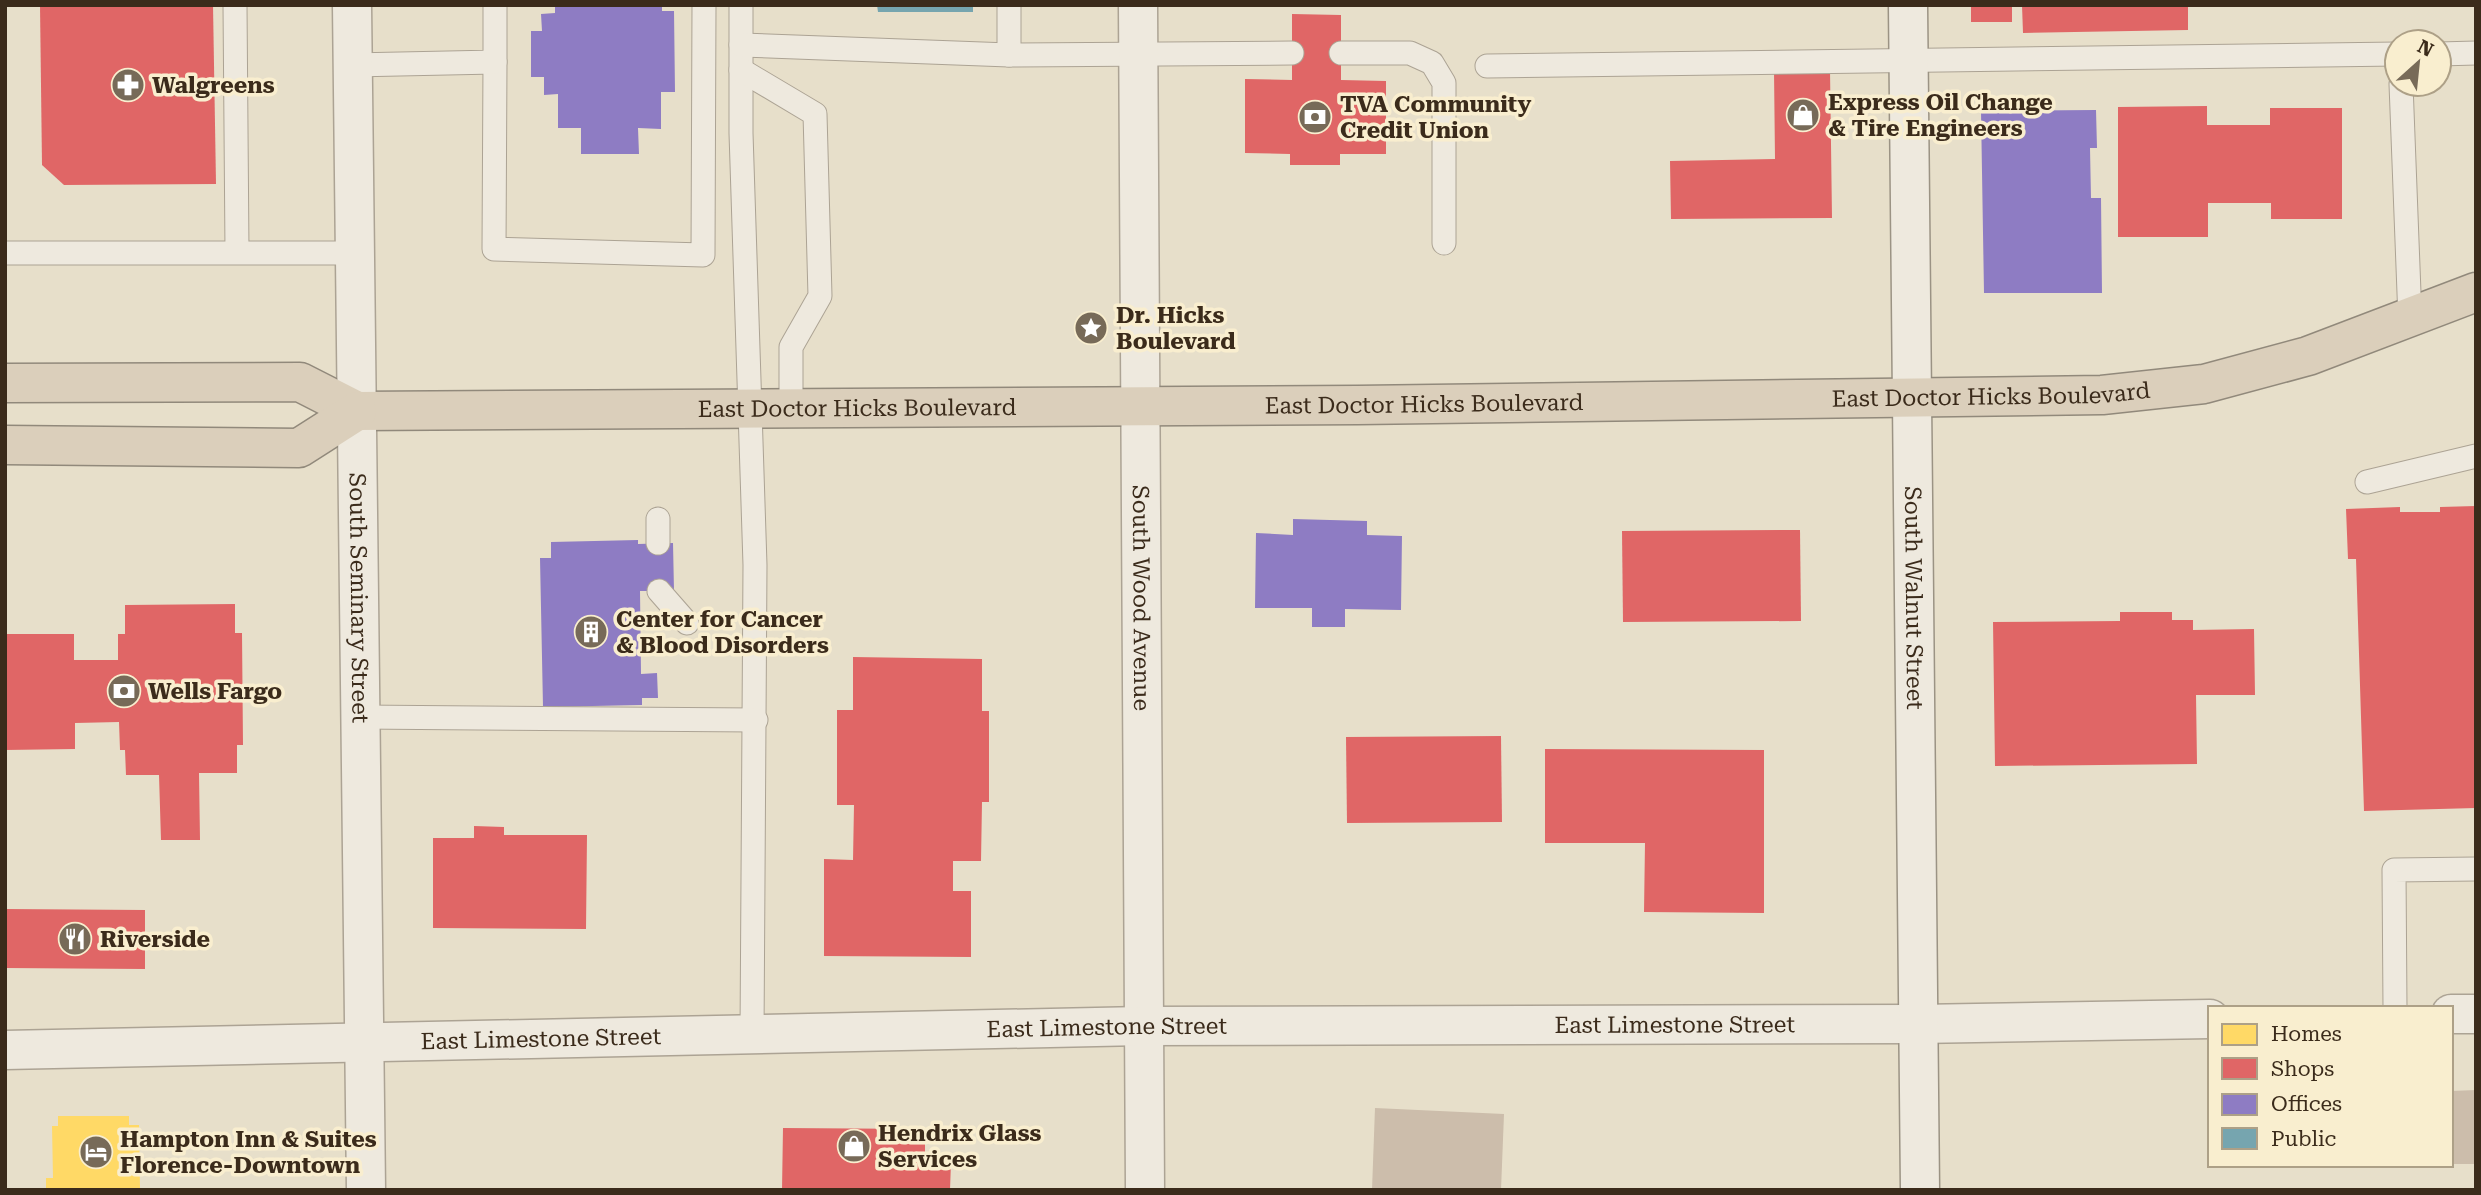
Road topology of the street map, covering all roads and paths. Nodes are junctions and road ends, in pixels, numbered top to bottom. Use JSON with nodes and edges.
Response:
{"nodes":[{"id":1,"x":235,"y":5,"type":"edge"},
{"id":2,"x":352,"y":5,"type":"edge"},
{"id":3,"x":495,"y":5,"type":"edge"},
{"id":4,"x":704,"y":5,"type":"edge"},
{"id":5,"x":741,"y":5,"type":"edge"},
{"id":6,"x":1009,"y":5,"type":"edge"},
{"id":7,"x":1138,"y":5,"type":"edge"},
{"id":8,"x":1908,"y":5,"type":"edge"},
{"id":9,"x":741,"y":45,"type":"junction"},
{"id":10,"x":1293,"y":52,"type":"dead end"},
{"id":11,"x":1341,"y":53,"type":"dead end"},
{"id":12,"x":2476,"y":53,"type":"edge"},
{"id":13,"x":1139,"y":54,"type":"junction"},
{"id":14,"x":2383,"y":54,"type":"edge"},
{"id":15,"x":2453,"y":54,"type":"edge"},
{"id":16,"x":1009,"y":55,"type":"junction"},
{"id":17,"x":1909,"y":59,"type":"junction"},
{"id":18,"x":495,"y":62,"type":"junction"},
{"id":19,"x":352,"y":65,"type":"junction"},
{"id":20,"x":1487,"y":66,"type":"dead end"},
{"id":21,"x":741,"y":70,"type":"junction"},
{"id":22,"x":2402,"y":98,"type":"edge"},
{"id":23,"x":1444,"y":243,"type":"dead end"},
{"id":24,"x":237,"y":252,"type":"junction"},
{"id":25,"x":5,"y":253,"type":"edge"},
{"id":26,"x":355,"y":253,"type":"junction"},
{"id":27,"x":2476,"y":292,"type":"edge"},
{"id":28,"x":2410,"y":319,"type":"junction"},
{"id":29,"x":5,"y":383,"type":"edge"},
{"id":30,"x":1909,"y":397,"type":"junction"},
{"id":31,"x":1142,"y":407,"type":"junction"},
{"id":32,"x":791,"y":410,"type":"junction"},
{"id":33,"x":357,"y":411,"type":"junction"},
{"id":34,"x":750,"y":411,"type":"junction"},
{"id":35,"x":5,"y":446,"type":"edge"},
{"id":36,"x":2476,"y":456,"type":"edge"},
{"id":37,"x":2367,"y":482,"type":"dead end"},
{"id":38,"x":658,"y":519,"type":"dead end"},
{"id":39,"x":658,"y":543,"type":"dead end"},
{"id":40,"x":659,"y":591,"type":"dead end"},
{"id":41,"x":687,"y":623,"type":"dead end"},
{"id":42,"x":359,"y":717,"type":"junction"},
{"id":43,"x":756,"y":720,"type":"junction"},
{"id":44,"x":2476,"y":869,"type":"edge"},
{"id":45,"x":2395,"y":1006,"type":"edge"},
{"id":46,"x":2453,"y":1014,"type":"edge"},
{"id":47,"x":2476,"y":1014,"type":"edge"},
{"id":48,"x":2208,"y":1019,"type":"edge"},
{"id":49,"x":1918,"y":1024,"type":"junction"},
{"id":50,"x":1142,"y":1026,"type":"junction"},
{"id":51,"x":752,"y":1035,"type":"junction"},
{"id":52,"x":362,"y":1045,"type":"junction"},
{"id":53,"x":5,"y":1050,"type":"edge"},
{"id":54,"x":366,"y":1190,"type":"edge"},
{"id":55,"x":1145,"y":1190,"type":"edge"},
{"id":56,"x":1920,"y":1190,"type":"edge"}],
"edges":[{"from":1,"to":24,"type":"lane"},
{"from":2,"to":19,"type":"street","name":"South Seminary Street"},
{"from":3,"to":18,"type":"lane"},
{"from":4,"to":18,"type":"lane"},
{"from":5,"to":9,"type":"lane"},
{"from":6,"to":16,"type":"lane"},
{"from":7,"to":13,"type":"street","name":"South Wood Avenue"},
{"from":8,"to":17,"type":"street","name":"South Walnut Street"},
{"from":9,"to":16,"type":"lane"},
{"from":9,"to":21,"type":"lane"},
{"from":10,"to":13,"type":"lane"},
{"from":11,"to":23,"type":"lane"},
{"from":12,"to":15,"type":"lane"},
{"from":13,"to":16,"type":"lane"},
{"from":13,"to":31,"type":"street","name":"South Wood Avenue"},
{"from":14,"to":17,"type":"lane"},
{"from":17,"to":20,"type":"lane"},
{"from":17,"to":30,"type":"street","name":"South Walnut Street"},
{"from":18,"to":19,"type":"lane"},
{"from":19,"to":26,"type":"street","name":"South Seminary Street"},
{"from":21,"to":32,"type":"lane"},
{"from":21,"to":34,"type":"lane"},
{"from":22,"to":28,"type":"lane"},
{"from":24,"to":25,"type":"lane"},
{"from":24,"to":26,"type":"lane"},
{"from":26,"to":33,"type":"street","name":"South Seminary Street"},
{"from":27,"to":28,"type":"highway","name":"East Doctor Hicks Boulevard"},
{"from":28,"to":30,"type":"highway","name":"East Doctor Hicks Boulevard"},
{"from":29,"to":33,"type":"highway","name":"East Doctor Hicks Boulevard"},
{"from":30,"to":31,"type":"highway","name":"East Doctor Hicks Boulevard"},
{"from":30,"to":49,"type":"street","name":"South Walnut Street"},
{"from":31,"to":32,"type":"highway","name":"East Doctor Hicks Boulevard"},
{"from":31,"to":50,"type":"street","name":"South Wood Avenue"},
{"from":32,"to":34,"type":"highway","name":"East Doctor Hicks Boulevard"},
{"from":33,"to":34,"type":"highway","name":"East Doctor Hicks Boulevard"},
{"from":33,"to":35,"type":"highway"},
{"from":33,"to":42,"type":"street","name":"South Seminary Street"},
{"from":34,"to":43,"type":"lane"},
{"from":36,"to":37,"type":"lane"},
{"from":38,"to":39,"type":"lane"},
{"from":40,"to":41,"type":"lane"},
{"from":42,"to":43,"type":"lane"},
{"from":42,"to":52,"type":"street","name":"South Seminary Street"},
{"from":43,"to":51,"type":"lane"},
{"from":44,"to":45,"type":"lane"},
{"from":46,"to":47,"type":"street"},
{"from":48,"to":49,"type":"street","name":"East Limestone Street"},
{"from":49,"to":50,"type":"street","name":"East Limestone Street"},
{"from":49,"to":56,"type":"street","name":"South Walnut Street"},
{"from":50,"to":51,"type":"street","name":"East Limestone Street"},
{"from":50,"to":55,"type":"street","name":"South Wood Avenue"},
{"from":51,"to":52,"type":"street","name":"East Limestone Street"},
{"from":52,"to":53,"type":"street","name":"East Limestone Street"},
{"from":52,"to":54,"type":"street","name":"South Seminary Street"}]}
